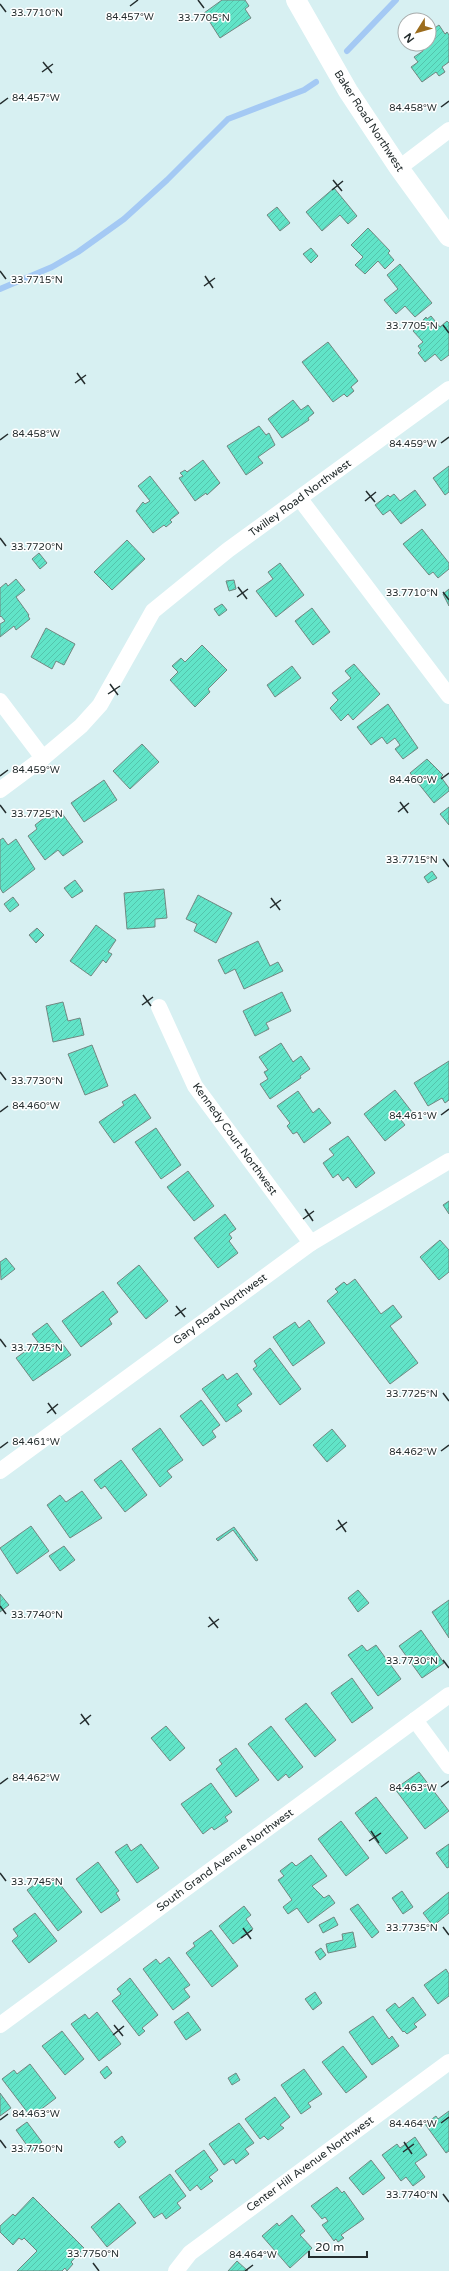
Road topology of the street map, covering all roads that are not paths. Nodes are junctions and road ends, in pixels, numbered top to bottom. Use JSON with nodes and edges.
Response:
{"nodes":[{"id":1,"x":296,"y":0,"type":"edge"},
{"id":2,"x":449,"y":130,"type":"edge"},
{"id":3,"x":399,"y":168,"type":"junction"},
{"id":4,"x":449,"y":237,"type":"edge"},
{"id":5,"x":449,"y":389,"type":"edge"},
{"id":6,"x":300,"y":499,"type":"junction"},
{"id":7,"x":449,"y":696,"type":"edge"},
{"id":8,"x":0,"y":701,"type":"edge"},
{"id":9,"x":43,"y":758,"type":"junction"},
{"id":10,"x":0,"y":790,"type":"edge"},
{"id":11,"x":159,"y":1007,"type":"dead end"},
{"id":12,"x":449,"y":1161,"type":"edge"},
{"id":13,"x":311,"y":1243,"type":"junction"},
{"id":14,"x":0,"y":1471,"type":"edge"},
{"id":15,"x":449,"y":1695,"type":"edge"},
{"id":16,"x":415,"y":1720,"type":"junction"},
{"id":17,"x":449,"y":1766,"type":"edge"},
{"id":18,"x":0,"y":2025,"type":"edge"},
{"id":19,"x":449,"y":2062,"type":"edge"},
{"id":20,"x":176,"y":2271,"type":"edge"}],
"edges":[{"from":1,"to":3,"type":"street","name":"Baker Road Northwest"},
{"from":2,"to":3,"type":"street"},
{"from":3,"to":4,"type":"street","name":"Baker Road Northwest"},
{"from":5,"to":6,"type":"street","name":"Twilley Road Northwest"},
{"from":6,"to":7,"type":"street"},
{"from":6,"to":9,"type":"street","name":"Twilley Road Northwest"},
{"from":8,"to":9,"type":"street"},
{"from":9,"to":10,"type":"street"},
{"from":11,"to":13,"type":"street","name":"Kennedy Court Northwest"},
{"from":12,"to":13,"type":"street","name":"Gary Road Northwest"},
{"from":13,"to":14,"type":"street","name":"Gary Road Northwest"},
{"from":15,"to":16,"type":"street","name":"South Grand Avenue Northwest"},
{"from":16,"to":17,"type":"street"},
{"from":16,"to":18,"type":"street","name":"South Grand Avenue Northwest"},
{"from":19,"to":20,"type":"street","name":"Center Hill Avenue Northwest"}]}
